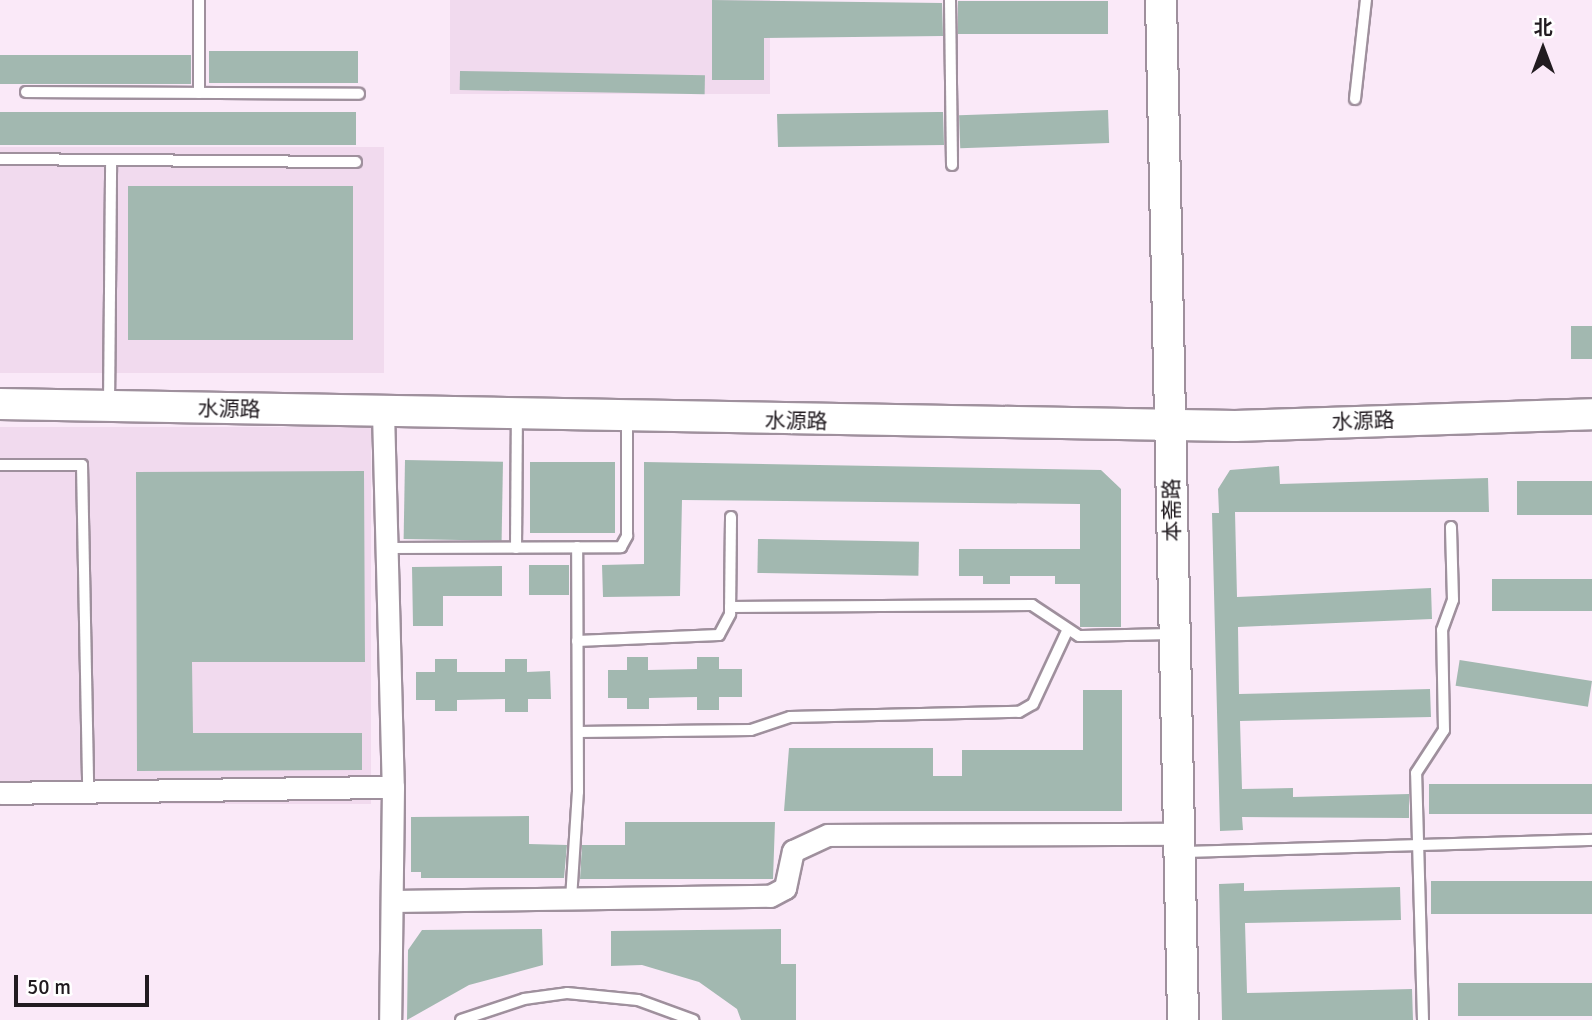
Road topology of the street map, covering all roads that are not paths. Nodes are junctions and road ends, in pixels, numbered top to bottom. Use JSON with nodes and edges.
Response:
{"nodes":[{"id":1,"x":199,"y":0,"type":"edge"},
{"id":2,"x":950,"y":0,"type":"edge"},
{"id":3,"x":1161,"y":0,"type":"edge"},
{"id":4,"x":1366,"y":0,"type":"edge"},
{"id":5,"x":26,"y":92,"type":"dead end"},
{"id":6,"x":199,"y":93,"type":"junction"},
{"id":7,"x":359,"y":94,"type":"dead end"},
{"id":8,"x":1355,"y":99,"type":"dead end"},
{"id":9,"x":0,"y":159,"type":"edge"},
{"id":10,"x":111,"y":160,"type":"junction"},
{"id":11,"x":356,"y":162,"type":"dead end"},
{"id":12,"x":952,"y":165,"type":"dead end"},
{"id":13,"x":0,"y":404,"type":"edge"},
{"id":14,"x":109,"y":406,"type":"junction"},
{"id":15,"x":383,"y":412,"type":"junction"},
{"id":16,"x":1592,"y":414,"type":"edge"},
{"id":17,"x":517,"y":415,"type":"junction"},
{"id":18,"x":627,"y":417,"type":"junction"},
{"id":19,"x":1170,"y":425,"type":"junction"},
{"id":20,"x":0,"y":465,"type":"edge"},
{"id":21,"x":731,"y":517,"type":"dead end"},
{"id":22,"x":1451,"y":527,"type":"dead end"},
{"id":23,"x":577,"y":547,"type":"junction"},
{"id":24,"x":387,"y":548,"type":"junction"},
{"id":25,"x":516,"y":548,"type":"junction"},
{"id":26,"x":730,"y":607,"type":"junction"},
{"id":27,"x":1067,"y":631,"type":"junction"},
{"id":28,"x":1175,"y":634,"type":"junction"},
{"id":29,"x":578,"y":641,"type":"junction"},
{"id":30,"x":578,"y":732,"type":"junction"},
{"id":31,"x":393,"y":787,"type":"junction"},
{"id":32,"x":88,"y":792,"type":"junction"},
{"id":33,"x":0,"y":793,"type":"edge"},
{"id":34,"x":1592,"y":841,"type":"edge"},
{"id":35,"x":1179,"y":843,"type":"junction"},
{"id":36,"x":1418,"y":845,"type":"junction"},
{"id":37,"x":570,"y":899,"type":"junction"},
{"id":38,"x":392,"y":901,"type":"junction"},
{"id":39,"x":390,"y":1020,"type":"edge"},
{"id":40,"x":461,"y":1020,"type":"edge"},
{"id":41,"x":693,"y":1020,"type":"edge"},
{"id":42,"x":1183,"y":1020,"type":"edge"},
{"id":43,"x":1423,"y":1020,"type":"edge"}],
"edges":[{"from":1,"to":6,"type":"lane"},
{"from":2,"to":12,"type":"lane"},
{"from":3,"to":19,"type":"street","name":"本斋路"},
{"from":4,"to":8,"type":"lane"},
{"from":5,"to":6,"type":"lane"},
{"from":6,"to":7,"type":"lane"},
{"from":9,"to":10,"type":"lane"},
{"from":10,"to":11,"type":"lane"},
{"from":10,"to":14,"type":"lane"},
{"from":13,"to":14,"type":"street","name":"水源路"},
{"from":14,"to":15,"type":"street","name":"水源路"},
{"from":15,"to":17,"type":"street","name":"水源路"},
{"from":15,"to":24,"type":"street"},
{"from":16,"to":19,"type":"street","name":"水源路"},
{"from":17,"to":18,"type":"street","name":"水源路"},
{"from":17,"to":25,"type":"lane"},
{"from":18,"to":19,"type":"street","name":"水源路"},
{"from":18,"to":23,"type":"lane"},
{"from":19,"to":28,"type":"street","name":"本斋路"},
{"from":20,"to":32,"type":"lane"},
{"from":21,"to":26,"type":"lane"},
{"from":22,"to":36,"type":"lane"},
{"from":23,"to":25,"type":"lane"},
{"from":23,"to":29,"type":"lane"},
{"from":24,"to":25,"type":"lane"},
{"from":24,"to":31,"type":"street"},
{"from":26,"to":27,"type":"lane"},
{"from":26,"to":29,"type":"lane"},
{"from":27,"to":28,"type":"lane"},
{"from":27,"to":30,"type":"lane"},
{"from":28,"to":35,"type":"street","name":"本斋路"},
{"from":29,"to":30,"type":"lane"},
{"from":30,"to":37,"type":"lane"},
{"from":31,"to":32,"type":"street"},
{"from":31,"to":38,"type":"street"},
{"from":32,"to":33,"type":"street"},
{"from":34,"to":36,"type":"lane"},
{"from":35,"to":36,"type":"lane"},
{"from":35,"to":37,"type":"street"},
{"from":35,"to":42,"type":"street","name":"本斋路"},
{"from":36,"to":43,"type":"lane"},
{"from":37,"to":38,"type":"street"},
{"from":38,"to":39,"type":"street"},
{"from":40,"to":41,"type":"lane"}]}
